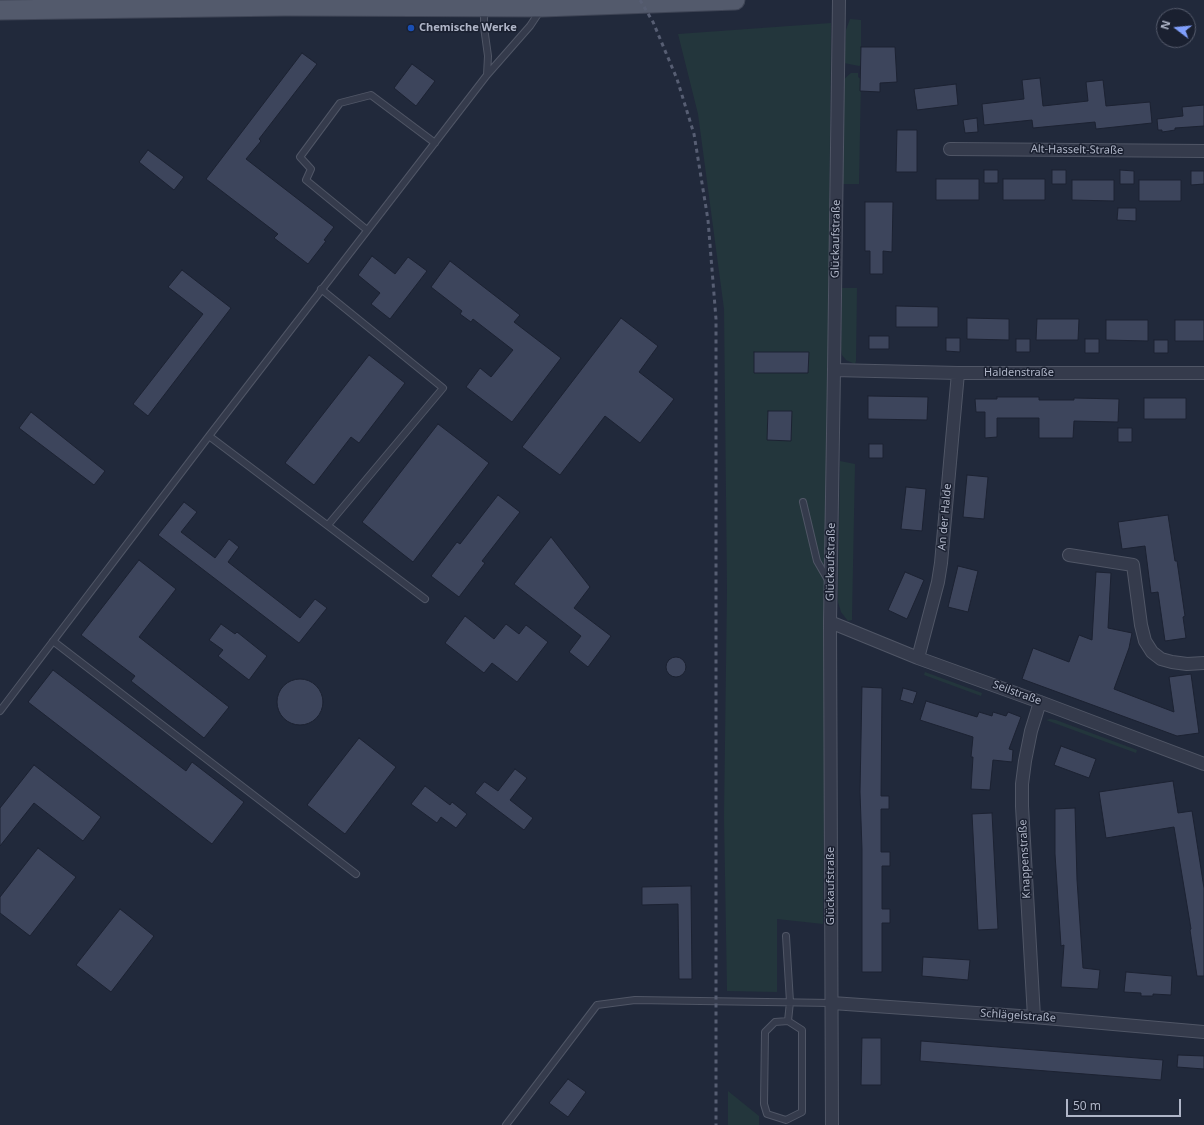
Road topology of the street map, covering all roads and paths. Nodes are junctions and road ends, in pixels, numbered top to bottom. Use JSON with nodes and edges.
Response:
{"nodes":[{"id":1,"x":735,"y":0,"type":"edge"},
{"id":2,"x":839,"y":0,"type":"edge"},
{"id":3,"x":484,"y":7,"type":"junction"},
{"id":4,"x":542,"y":7,"type":"junction"},
{"id":5,"x":0,"y":10,"type":"edge"},
{"id":6,"x":487,"y":75,"type":"junction"},
{"id":7,"x":434,"y":143,"type":"junction"},
{"id":8,"x":950,"y":149,"type":"dead end"},
{"id":9,"x":1204,"y":152,"type":"edge"},
{"id":10,"x":368,"y":230,"type":"junction"},
{"id":11,"x":321,"y":289,"type":"junction"},
{"id":12,"x":834,"y":370,"type":"junction"},
{"id":13,"x":958,"y":373,"type":"junction"},
{"id":14,"x":1204,"y":373,"type":"edge"},
{"id":15,"x":209,"y":436,"type":"junction"},
{"id":16,"x":803,"y":502,"type":"dead end"},
{"id":17,"x":328,"y":525,"type":"junction"},
{"id":18,"x":1069,"y":555,"type":"dead end"},
{"id":19,"x":830,"y":583,"type":"junction"},
{"id":20,"x":425,"y":599,"type":"dead end"},
{"id":21,"x":830,"y":622,"type":"junction"},
{"id":22,"x":53,"y":641,"type":"junction"},
{"id":23,"x":918,"y":658,"type":"junction"},
{"id":24,"x":1204,"y":663,"type":"edge"},
{"id":25,"x":1040,"y":702,"type":"junction"},
{"id":26,"x":0,"y":711,"type":"edge"},
{"id":27,"x":1204,"y":764,"type":"edge"},
{"id":28,"x":356,"y":874,"type":"dead end"},
{"id":29,"x":786,"y":936,"type":"dead end"},
{"id":30,"x":790,"y":1002,"type":"junction"},
{"id":31,"x":832,"y":1003,"type":"junction"},
{"id":32,"x":1034,"y":1017,"type":"junction"},
{"id":33,"x":788,"y":1021,"type":"junction"},
{"id":34,"x":1204,"y":1032,"type":"edge"},
{"id":35,"x":506,"y":1125,"type":"edge"},
{"id":36,"x":832,"y":1125,"type":"edge"}],
"edges":[{"from":1,"to":4,"type":"main road"},
{"from":2,"to":12,"type":"street","name":"Glückaufstraße"},
{"from":3,"to":4,"type":"main road"},
{"from":3,"to":5,"type":"main road"},
{"from":3,"to":6,"type":"lane"},
{"from":4,"to":6,"type":"lane"},
{"from":6,"to":7,"type":"lane"},
{"from":7,"to":10,"type":"lane"},
{"from":7,"to":10,"type":"lane"},
{"from":8,"to":9,"type":"street","name":"Alt-Hasselt-Straße"},
{"from":10,"to":11,"type":"lane"},
{"from":11,"to":15,"type":"lane"},
{"from":11,"to":17,"type":"lane"},
{"from":12,"to":13,"type":"street","name":"Haldenstraße"},
{"from":12,"to":19,"type":"street","name":"Glückaufstraße"},
{"from":13,"to":14,"type":"street","name":"Haldenstraße"},
{"from":13,"to":23,"type":"street","name":"An der Halde"},
{"from":15,"to":17,"type":"lane"},
{"from":15,"to":22,"type":"lane"},
{"from":16,"to":19,"type":"lane"},
{"from":17,"to":20,"type":"lane"},
{"from":18,"to":24,"type":"street"},
{"from":19,"to":21,"type":"street","name":"Glückaufstraße"},
{"from":21,"to":23,"type":"street","name":"Seilstraße"},
{"from":21,"to":31,"type":"street","name":"Glückaufstraße"},
{"from":22,"to":26,"type":"lane"},
{"from":22,"to":28,"type":"lane"},
{"from":23,"to":25,"type":"street","name":"Seilstraße"},
{"from":25,"to":27,"type":"street","name":"Seilstraße"},
{"from":25,"to":32,"type":"street","name":"Knappenstraße"},
{"from":29,"to":30,"type":"lane"},
{"from":30,"to":31,"type":"lane"},
{"from":30,"to":33,"type":"lane"},
{"from":30,"to":35,"type":"lane"},
{"from":31,"to":32,"type":"street","name":"Schlägelstraße"},
{"from":31,"to":36,"type":"street","name":"Glückaufstraße"},
{"from":32,"to":34,"type":"street","name":"Schlägelstraße"},
{"from":33,"to":33,"type":"lane"}]}
